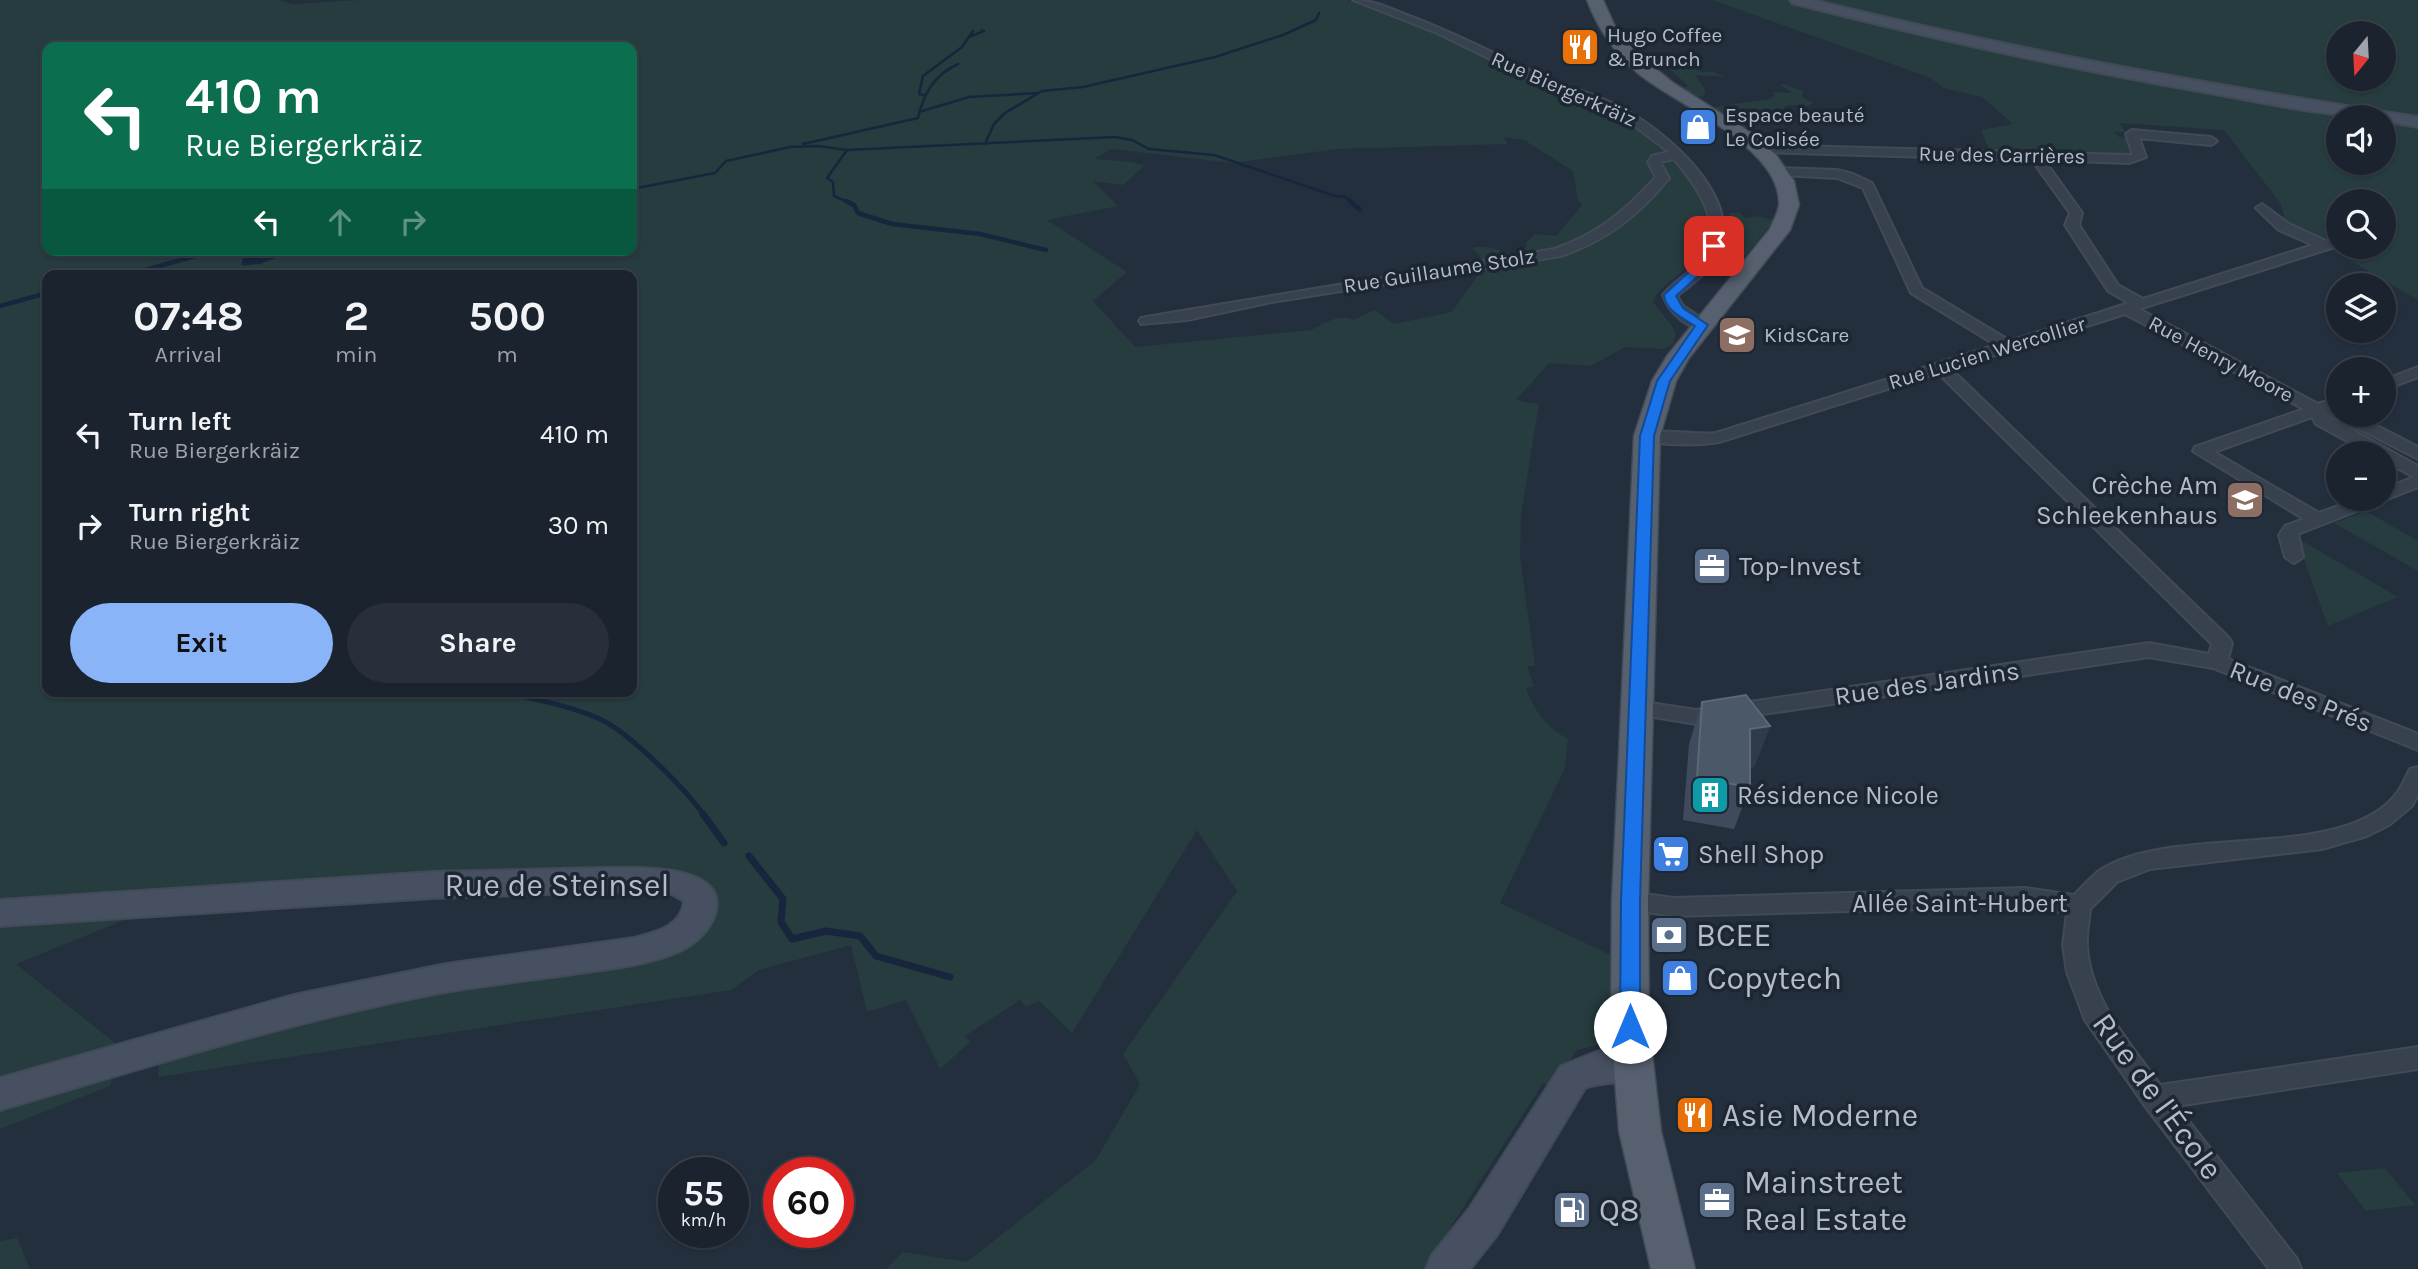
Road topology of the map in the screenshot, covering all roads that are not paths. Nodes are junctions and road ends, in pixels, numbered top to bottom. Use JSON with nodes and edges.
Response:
{"nodes":[{"id":1,"x":1359,"y":0,"type":"edge"},
{"id":2,"x":1595,"y":0,"type":"edge"},
{"id":3,"x":1797,"y":0,"type":"edge"},
{"id":4,"x":2418,"y":122,"type":"edge"},
{"id":5,"x":2211,"y":141,"type":"dead end"},
{"id":6,"x":1759,"y":148,"type":"junction"},
{"id":7,"x":1678,"y":155,"type":"junction"},
{"id":8,"x":2036,"y":157,"type":"junction"},
{"id":9,"x":1781,"y":171,"type":"junction"},
{"id":10,"x":2262,"y":208,"type":"dead end"},
{"id":11,"x":2326,"y":242,"type":"edge"},
{"id":12,"x":2326,"y":246,"type":"edge"},
{"id":13,"x":2134,"y":307,"type":"junction"},
{"id":14,"x":1146,"y":321,"type":"dead end"},
{"id":15,"x":1702,"y":325,"type":"junction"},
{"id":16,"x":2008,"y":346,"type":"junction"},
{"id":17,"x":1941,"y":368,"type":"junction"},
{"id":18,"x":2418,"y":372,"type":"edge"},
{"id":19,"x":2396,"y":380,"type":"edge"},
{"id":20,"x":2326,"y":405,"type":"edge"},
{"id":21,"x":2316,"y":409,"type":"junction"},
{"id":22,"x":2326,"y":411,"type":"edge"},
{"id":23,"x":2367,"y":427,"type":"edge"},
{"id":24,"x":1647,"y":436,"type":"junction"},
{"id":25,"x":2358,"y":441,"type":"edge"},
{"id":26,"x":2418,"y":454,"type":"edge"},
{"id":27,"x":2396,"y":461,"type":"edge"},
{"id":28,"x":2418,"y":472,"type":"edge"},
{"id":29,"x":2418,"y":481,"type":"edge"},
{"id":30,"x":2396,"y":490,"type":"edge"},
{"id":31,"x":2342,"y":511,"type":"edge"},
{"id":32,"x":2318,"y":520,"type":"junction"},
{"id":33,"x":2294,"y":556,"type":"dead end"},
{"id":34,"x":2217,"y":662,"type":"junction"},
{"id":35,"x":1637,"y":708,"type":"junction"},
{"id":36,"x":2418,"y":742,"type":"edge"},
{"id":37,"x":2418,"y":775,"type":"edge"},
{"id":38,"x":1630,"y":901,"type":"junction"},
{"id":39,"x":2079,"y":905,"type":"junction"},
{"id":40,"x":0,"y":913,"type":"edge"},
{"id":41,"x":2418,"y":1058,"type":"edge"},
{"id":42,"x":1633,"y":1068,"type":"junction"},
{"id":43,"x":0,"y":1094,"type":"edge"},
{"id":44,"x":2154,"y":1098,"type":"junction"},
{"id":45,"x":1446,"y":1269,"type":"edge"},
{"id":46,"x":1673,"y":1269,"type":"edge"},
{"id":47,"x":2287,"y":1269,"type":"edge"}],
"edges":[{"from":1,"to":7,"type":"street","name":"Rue Biergerkräiz"},
{"from":2,"to":6,"type":"main road"},
{"from":3,"to":4,"type":"main road"},
{"from":5,"to":8,"type":"street","name":"Rue des Carrières"},
{"from":6,"to":8,"type":"street","name":"Rue des Carrières"},
{"from":6,"to":9,"type":"main road"},
{"from":7,"to":14,"type":"street","name":"Rue Guillaume Stolz"},
{"from":7,"to":15,"type":"street","name":"Rue Biergerkräiz"},
{"from":8,"to":13,"type":"street","name":"Rue Henry Moore"},
{"from":9,"to":15,"type":"main road"},
{"from":9,"to":16,"type":"street"},
{"from":10,"to":11,"type":"street","name":"Rue Lucien Wercollier"},
{"from":12,"to":13,"type":"street","name":"Rue Lucien Wercollier"},
{"from":13,"to":16,"type":"street","name":"Rue Lucien Wercollier"},
{"from":13,"to":21,"type":"street","name":"Rue Henry Moore"},
{"from":15,"to":24,"type":"main road"},
{"from":16,"to":17,"type":"street","name":"Rue Lucien Wercollier"},
{"from":17,"to":24,"type":"street","name":"Rue Lucien Wercollier"},
{"from":17,"to":34,"type":"street","name":"Rue des Prés"},
{"from":18,"to":19,"type":"street"},
{"from":20,"to":21,"type":"street"},
{"from":21,"to":22,"type":"street","name":"Rue Henry Moore"},
{"from":21,"to":25,"type":"street","name":"Rue Henry Moore"},
{"from":21,"to":32,"type":"street"},
{"from":23,"to":26,"type":"street"},
{"from":24,"to":35,"type":"main road"},
{"from":27,"to":28,"type":"street","name":"Rue Henry Moore"},
{"from":29,"to":30,"type":"street"},
{"from":31,"to":32,"type":"street"},
{"from":32,"to":33,"type":"street"},
{"from":34,"to":35,"type":"street","name":"Rue des Jardins"},
{"from":34,"to":36,"type":"street","name":"Rue des Prés"},
{"from":35,"to":38,"type":"main road"},
{"from":37,"to":39,"type":"street","name":"Allée Saint-Hubert"},
{"from":38,"to":39,"type":"street","name":"Allée Saint-Hubert"},
{"from":38,"to":42,"type":"main road"},
{"from":39,"to":44,"type":"street","name":"Rue de l'École"},
{"from":40,"to":43,"type":"street","name":"Rue de Steinsel"},
{"from":41,"to":44,"type":"street"},
{"from":42,"to":45,"type":"street"},
{"from":42,"to":46,"type":"main road"},
{"from":44,"to":47,"type":"street","name":"Rue de l'École"}]}
